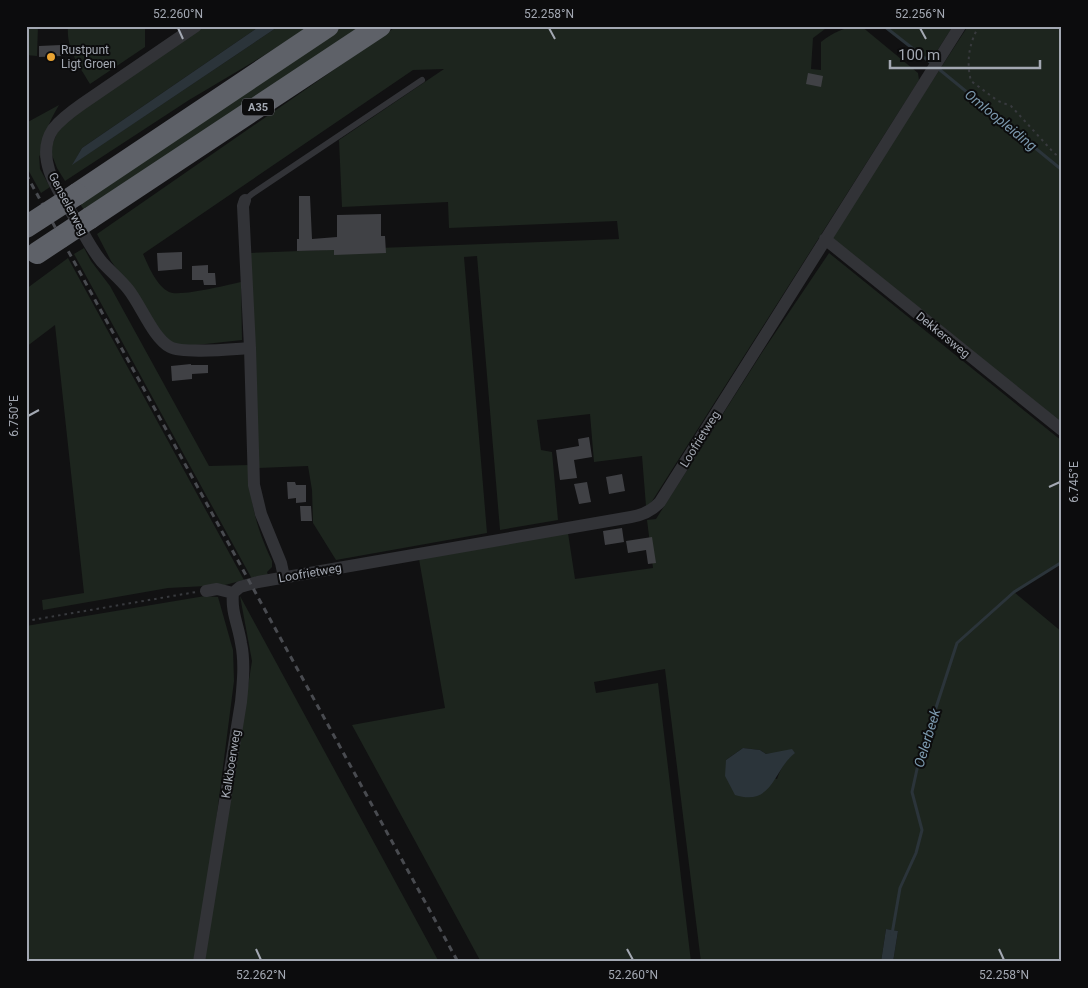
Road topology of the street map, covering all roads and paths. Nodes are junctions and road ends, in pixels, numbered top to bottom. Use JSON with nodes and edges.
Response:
{"nodes":[{"id":1,"x":196,"y":26,"type":"edge"},
{"id":2,"x":328,"y":26,"type":"edge"},
{"id":3,"x":380,"y":26,"type":"edge"},
{"id":4,"x":960,"y":26,"type":"edge"},
{"id":5,"x":979,"y":26,"type":"edge"},
{"id":6,"x":422,"y":80,"type":"dead end"},
{"id":7,"x":1062,"y":158,"type":"edge"},
{"id":8,"x":245,"y":200,"type":"joint"},
{"id":9,"x":26,"y":227,"type":"edge"},
{"id":10,"x":825,"y":240,"type":"junction"},
{"id":11,"x":32,"y":257,"type":"edge"},
{"id":12,"x":250,"y":348,"type":"junction"},
{"id":13,"x":1062,"y":430,"type":"edge"},
{"id":14,"x":284,"y":577,"type":"junction"},
{"id":15,"x":206,"y":591,"type":"joint"},
{"id":16,"x":233,"y":593,"type":"junction"},
{"id":17,"x":26,"y":622,"type":"edge"},
{"id":18,"x":199,"y":962,"type":"edge"}],
"edges":[{"from":1,"to":12,"type":"street","name":"Genselerweg"},
{"from":2,"to":9,"type":"highway","number":"A35","bridge":true},
{"from":3,"to":11,"type":"highway","number":"A35","bridge":true},
{"from":4,"to":10,"type":"street","name":"Loofrietweg"},
{"from":5,"to":7,"type":"path"},
{"from":6,"to":8,"type":"lane"},
{"from":8,"to":12,"type":"street"},
{"from":10,"to":13,"type":"street","name":"Dekkersweg"},
{"from":10,"to":14,"type":"street","name":"Loofrietweg"},
{"from":12,"to":14,"type":"street"},
{"from":14,"to":16,"type":"street","name":"Loofrietweg"},
{"from":15,"to":16,"type":"street"},
{"from":15,"to":17,"type":"path"},
{"from":16,"to":18,"type":"street","name":"Kalkboerweg"}]}
